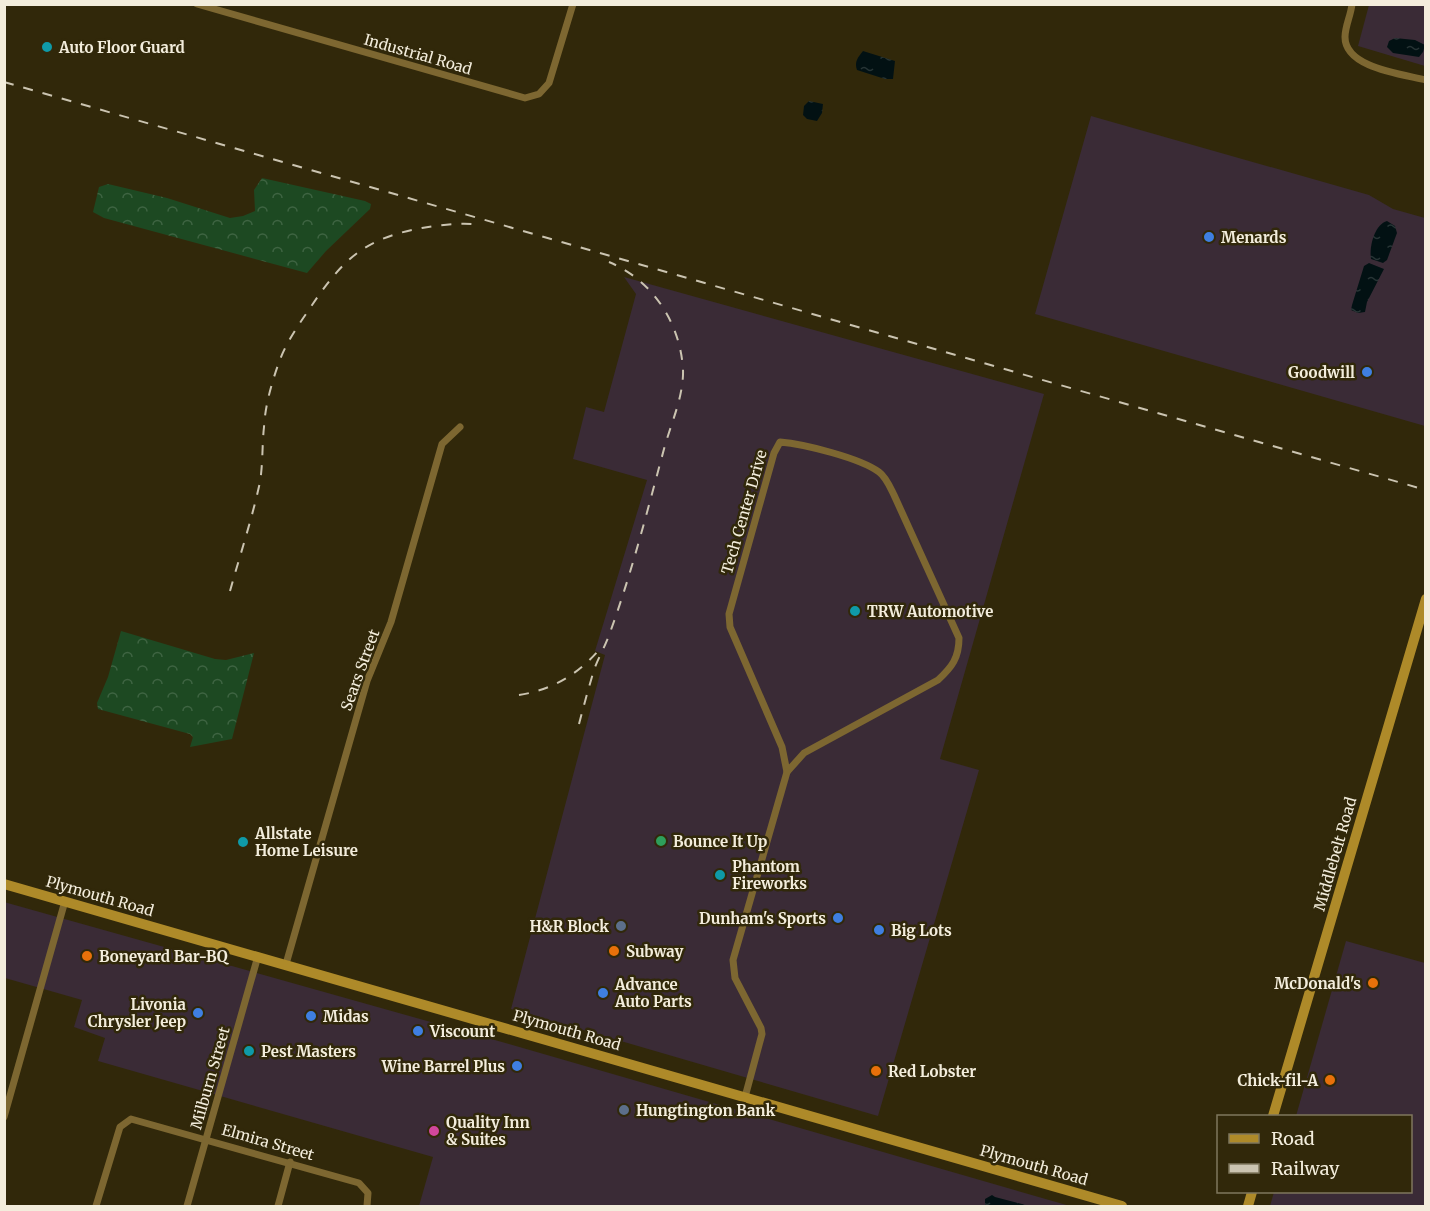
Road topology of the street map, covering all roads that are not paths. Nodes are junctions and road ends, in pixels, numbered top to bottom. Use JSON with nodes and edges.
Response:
{"nodes":[{"id":1,"x":197,"y":4,"type":"edge"},
{"id":2,"x":573,"y":4,"type":"edge"},
{"id":3,"x":1352,"y":4,"type":"edge"},
{"id":4,"x":1425,"y":80,"type":"edge"},
{"id":5,"x":460,"y":427,"type":"dead end"},
{"id":6,"x":1425,"y":599,"type":"edge"},
{"id":7,"x":787,"y":772,"type":"junction"},
{"id":8,"x":4,"y":884,"type":"edge"},
{"id":9,"x":65,"y":901,"type":"junction"},
{"id":10,"x":258,"y":956,"type":"junction"},
{"id":11,"x":286,"y":964,"type":"junction"},
{"id":12,"x":745,"y":1097,"type":"junction"},
{"id":13,"x":1273,"y":1115,"type":"edge"},
{"id":14,"x":4,"y":1117,"type":"edge"},
{"id":15,"x":207,"y":1138,"type":"junction"},
{"id":16,"x":290,"y":1162,"type":"junction"},
{"id":17,"x":96,"y":1206,"type":"edge"},
{"id":18,"x":187,"y":1206,"type":"edge"},
{"id":19,"x":278,"y":1206,"type":"edge"},
{"id":20,"x":367,"y":1206,"type":"edge"},
{"id":21,"x":1122,"y":1206,"type":"edge"}],
"edges":[{"from":1,"to":2,"type":"street","name":"Industrial Road"},
{"from":3,"to":4,"type":"street"},
{"from":5,"to":11,"type":"street","name":"Sears Street"},
{"from":6,"to":13,"type":"main road","name":"Middlebelt Road"},
{"from":7,"to":7,"type":"street","name":"Tech Center Drive"},
{"from":7,"to":12,"type":"street","name":"Tech Center Drive"},
{"from":8,"to":9,"type":"main road","name":"Plymouth Road"},
{"from":9,"to":10,"type":"main road","name":"Plymouth Road"},
{"from":9,"to":14,"type":"street"},
{"from":10,"to":11,"type":"main road","name":"Plymouth Road"},
{"from":10,"to":15,"type":"street","name":"Milburn Street"},
{"from":11,"to":12,"type":"main road","name":"Plymouth Road"},
{"from":12,"to":21,"type":"main road","name":"Plymouth Road"},
{"from":15,"to":16,"type":"street","name":"Elmira Street"},
{"from":15,"to":17,"type":"street","name":"Elmira Street"},
{"from":15,"to":18,"type":"street","name":"Milburn Street"},
{"from":16,"to":19,"type":"street"},
{"from":16,"to":20,"type":"street","name":"Elmira Street"}]}
